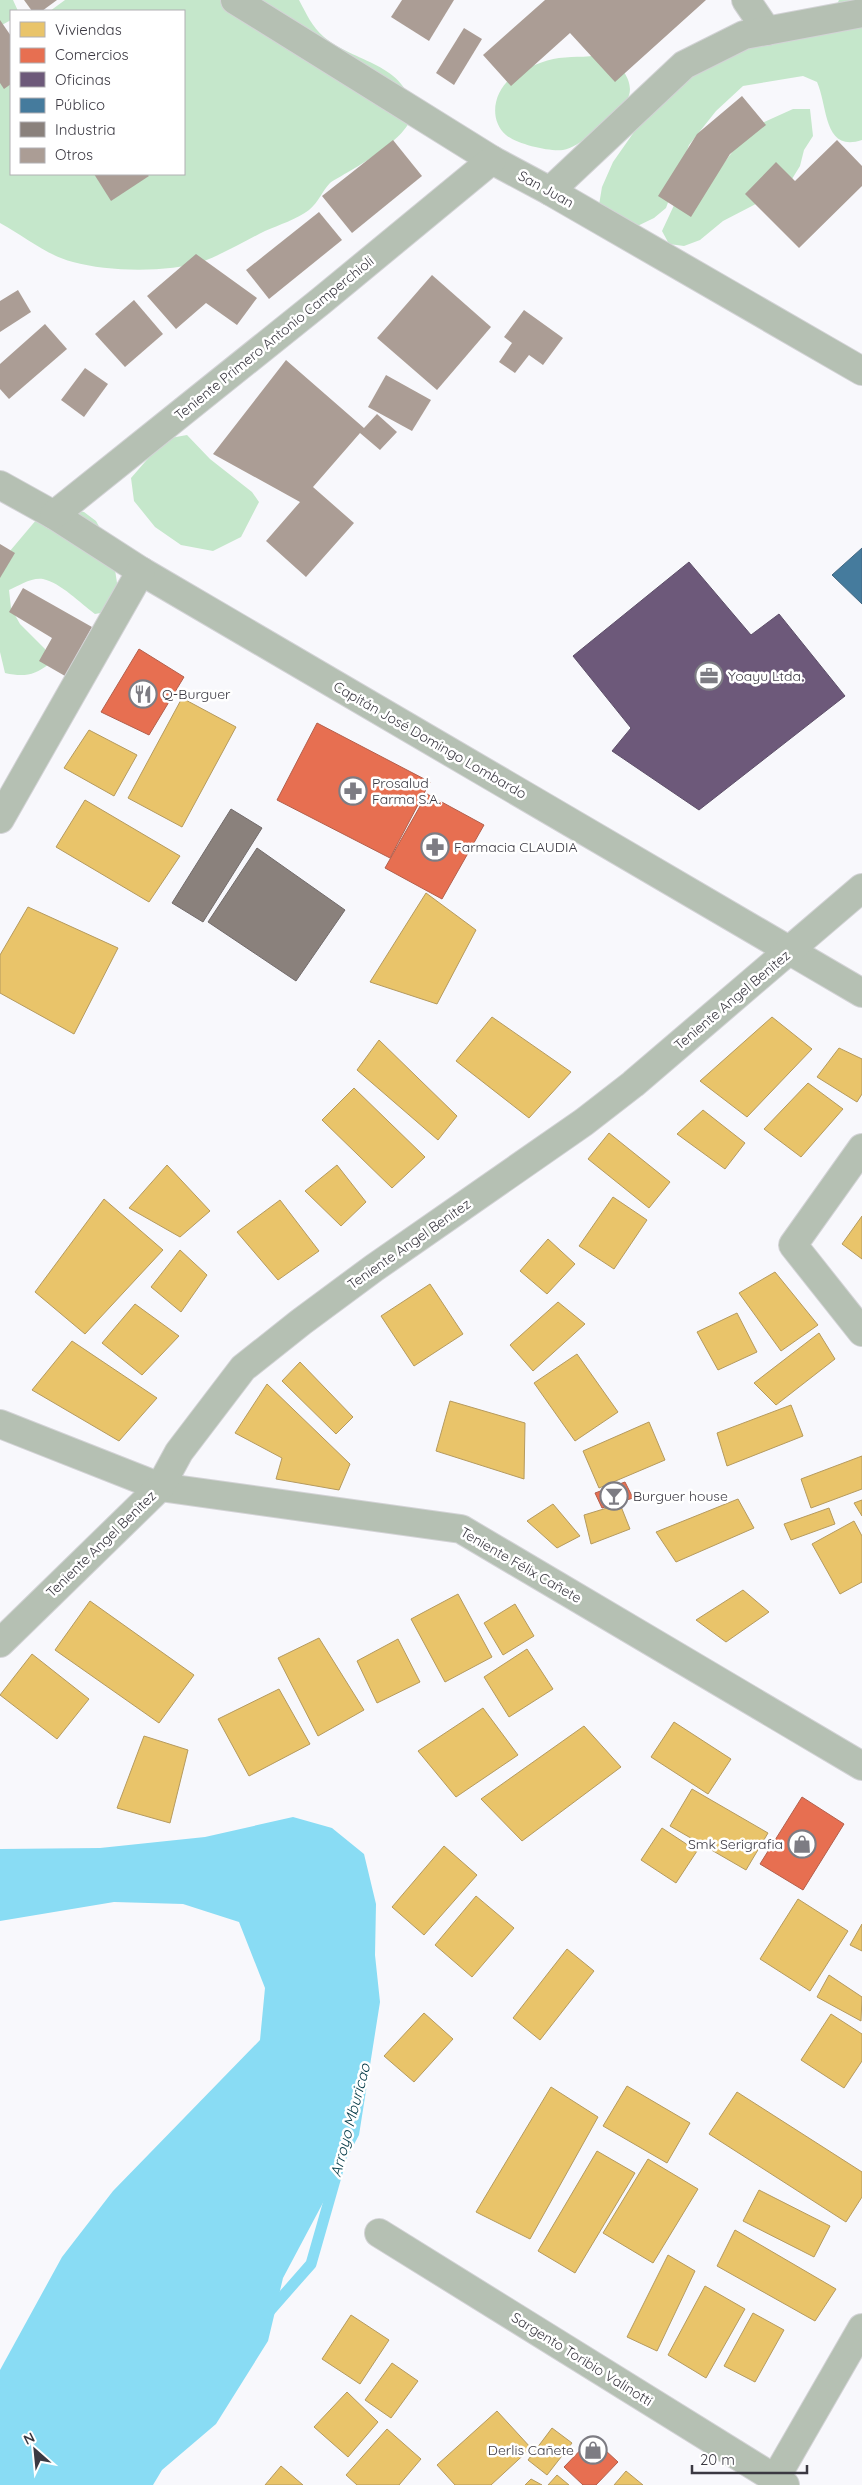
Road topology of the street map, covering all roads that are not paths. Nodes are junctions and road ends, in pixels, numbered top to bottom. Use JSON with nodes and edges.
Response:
{"nodes":[{"id":1,"x":235,"y":0,"type":"edge"},
{"id":2,"x":746,"y":0,"type":"edge"},
{"id":3,"x":862,"y":13,"type":"edge"},
{"id":4,"x":767,"y":31,"type":"junction"},
{"id":5,"x":492,"y":160,"type":"junction"},
{"id":6,"x":550,"y":191,"type":"junction"},
{"id":7,"x":862,"y":371,"type":"edge"},
{"id":8,"x":0,"y":485,"type":"edge"},
{"id":9,"x":54,"y":515,"type":"junction"},
{"id":10,"x":141,"y":571,"type":"junction"},
{"id":11,"x":0,"y":819,"type":"edge"},
{"id":12,"x":862,"y":888,"type":"edge"},
{"id":13,"x":789,"y":951,"type":"junction"},
{"id":14,"x":862,"y":993,"type":"edge"},
{"id":15,"x":862,"y":1148,"type":"edge"},
{"id":16,"x":862,"y":1332,"type":"edge"},
{"id":17,"x":0,"y":1424,"type":"edge"},
{"id":18,"x":160,"y":1487,"type":"junction"},
{"id":19,"x":0,"y":1644,"type":"edge"},
{"id":20,"x":862,"y":1766,"type":"edge"},
{"id":21,"x":380,"y":2233,"type":"dead end"},
{"id":22,"x":862,"y":2328,"type":"edge"},
{"id":23,"x":780,"y":2482,"type":"edge"}],
"edges":[{"from":1,"to":5,"type":"street","name":"San Juan"},
{"from":2,"to":4,"type":"street"},
{"from":3,"to":4,"type":"street"},
{"from":4,"to":6,"type":"street"},
{"from":5,"to":6,"type":"street","name":"San Juan"},
{"from":5,"to":9,"type":"street","name":"Teniente Primero Antonio Camperchioli"},
{"from":6,"to":7,"type":"street","name":"San Juan"},
{"from":8,"to":9,"type":"street","name":"Capitán José Domingo Lombardo"},
{"from":9,"to":10,"type":"street","name":"Capitán José Domingo Lombardo"},
{"from":10,"to":11,"type":"street"},
{"from":10,"to":13,"type":"street","name":"Capitán José Domingo Lombardo"},
{"from":12,"to":13,"type":"street","name":"Teniente Angel Benitez"},
{"from":13,"to":14,"type":"street","name":"Capitán José Domingo Lombardo"},
{"from":13,"to":18,"type":"street","name":"Teniente Angel Benitez"},
{"from":15,"to":16,"type":"street"},
{"from":17,"to":18,"type":"street","name":"Teniente Félix Cañete"},
{"from":18,"to":19,"type":"street","name":"Teniente Angel Benitez"},
{"from":18,"to":20,"type":"street","name":"Teniente Félix Cañete"},
{"from":21,"to":23,"type":"street","name":"Sargento Toribio Valinotti"},
{"from":22,"to":23,"type":"street"}]}
